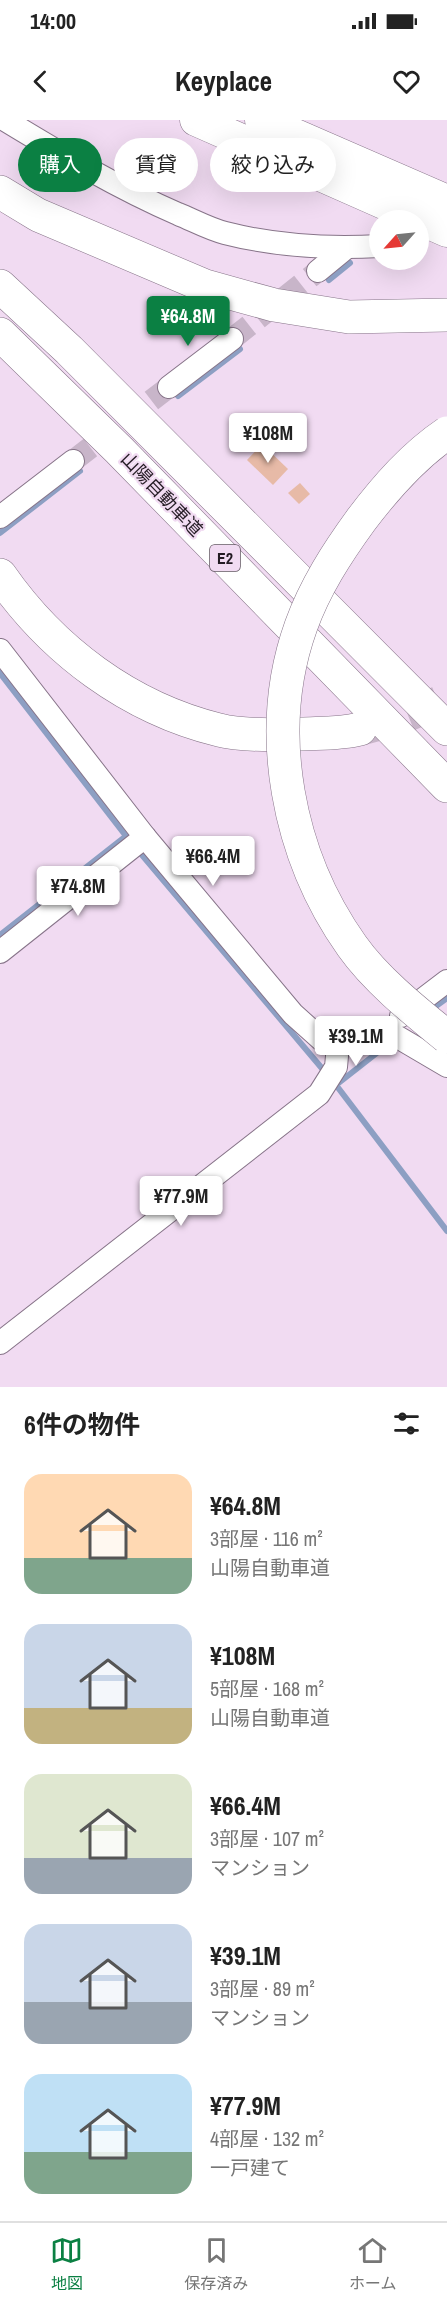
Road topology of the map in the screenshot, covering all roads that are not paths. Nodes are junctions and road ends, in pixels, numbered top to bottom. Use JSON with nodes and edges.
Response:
{"nodes":[{"id":1,"x":4,"y":120,"type":"edge"},
{"id":2,"x":196,"y":120,"type":"edge"},
{"id":3,"x":261,"y":120,"type":"edge"},
{"id":4,"x":0,"y":192,"type":"edge"},
{"id":5,"x":428,"y":209,"type":"edge"},
{"id":6,"x":447,"y":231,"type":"edge"},
{"id":7,"x":369,"y":247,"type":"edge"},
{"id":8,"x":346,"y":248,"type":"junction"},
{"id":9,"x":318,"y":271,"type":"tunnel mouth"},
{"id":10,"x":0,"y":286,"type":"edge"},
{"id":11,"x":444,"y":316,"type":"edge"},
{"id":12,"x":0,"y":334,"type":"edge"},
{"id":13,"x":232,"y":339,"type":"tunnel mouth"},
{"id":14,"x":169,"y":387,"type":"tunnel mouth"},
{"id":15,"x":447,"y":433,"type":"edge"},
{"id":16,"x":73,"y":461,"type":"tunnel mouth"},
{"id":17,"x":0,"y":517,"type":"edge"},
{"id":18,"x":0,"y":575,"type":"edge"},
{"id":19,"x":0,"y":650,"type":"edge"},
{"id":20,"x":360,"y":729,"type":"tunnel mouth"},
{"id":21,"x":447,"y":729,"type":"edge"},
{"id":22,"x":447,"y":786,"type":"edge"},
{"id":23,"x":138,"y":843,"type":"junction"},
{"id":24,"x":0,"y":952,"type":"edge"},
{"id":25,"x":447,"y":981,"type":"edge"},
{"id":26,"x":384,"y":1029,"type":"junction"},
{"id":27,"x":447,"y":1037,"type":"edge"},
{"id":28,"x":338,"y":1045,"type":"junction"},
{"id":29,"x":447,"y":1066,"type":"edge"},
{"id":30,"x":0,"y":1343,"type":"edge"}],
"edges":[{"from":1,"to":8,"type":"street"},
{"from":2,"to":5,"type":"street"},
{"from":3,"to":5,"type":"street"},
{"from":4,"to":11,"type":"highway"},
{"from":5,"to":6,"type":"street"},
{"from":7,"to":8,"type":"street"},
{"from":8,"to":9,"type":"street"},
{"from":10,"to":21,"type":"highway","name":"山陽自動車道","number":"E2"},
{"from":12,"to":22,"type":"highway","name":"山陽自動車道","number":"E2"},
{"from":13,"to":14,"type":"street"},
{"from":15,"to":27,"type":"highway","bridge":true},
{"from":16,"to":17,"type":"street"},
{"from":18,"to":20,"type":"highway"},
{"from":19,"to":23,"type":"street"},
{"from":23,"to":24,"type":"street"},
{"from":23,"to":28,"type":"street"},
{"from":25,"to":26,"type":"street"},
{"from":26,"to":28,"type":"street"},
{"from":26,"to":29,"type":"street"},
{"from":28,"to":30,"type":"street"}]}
